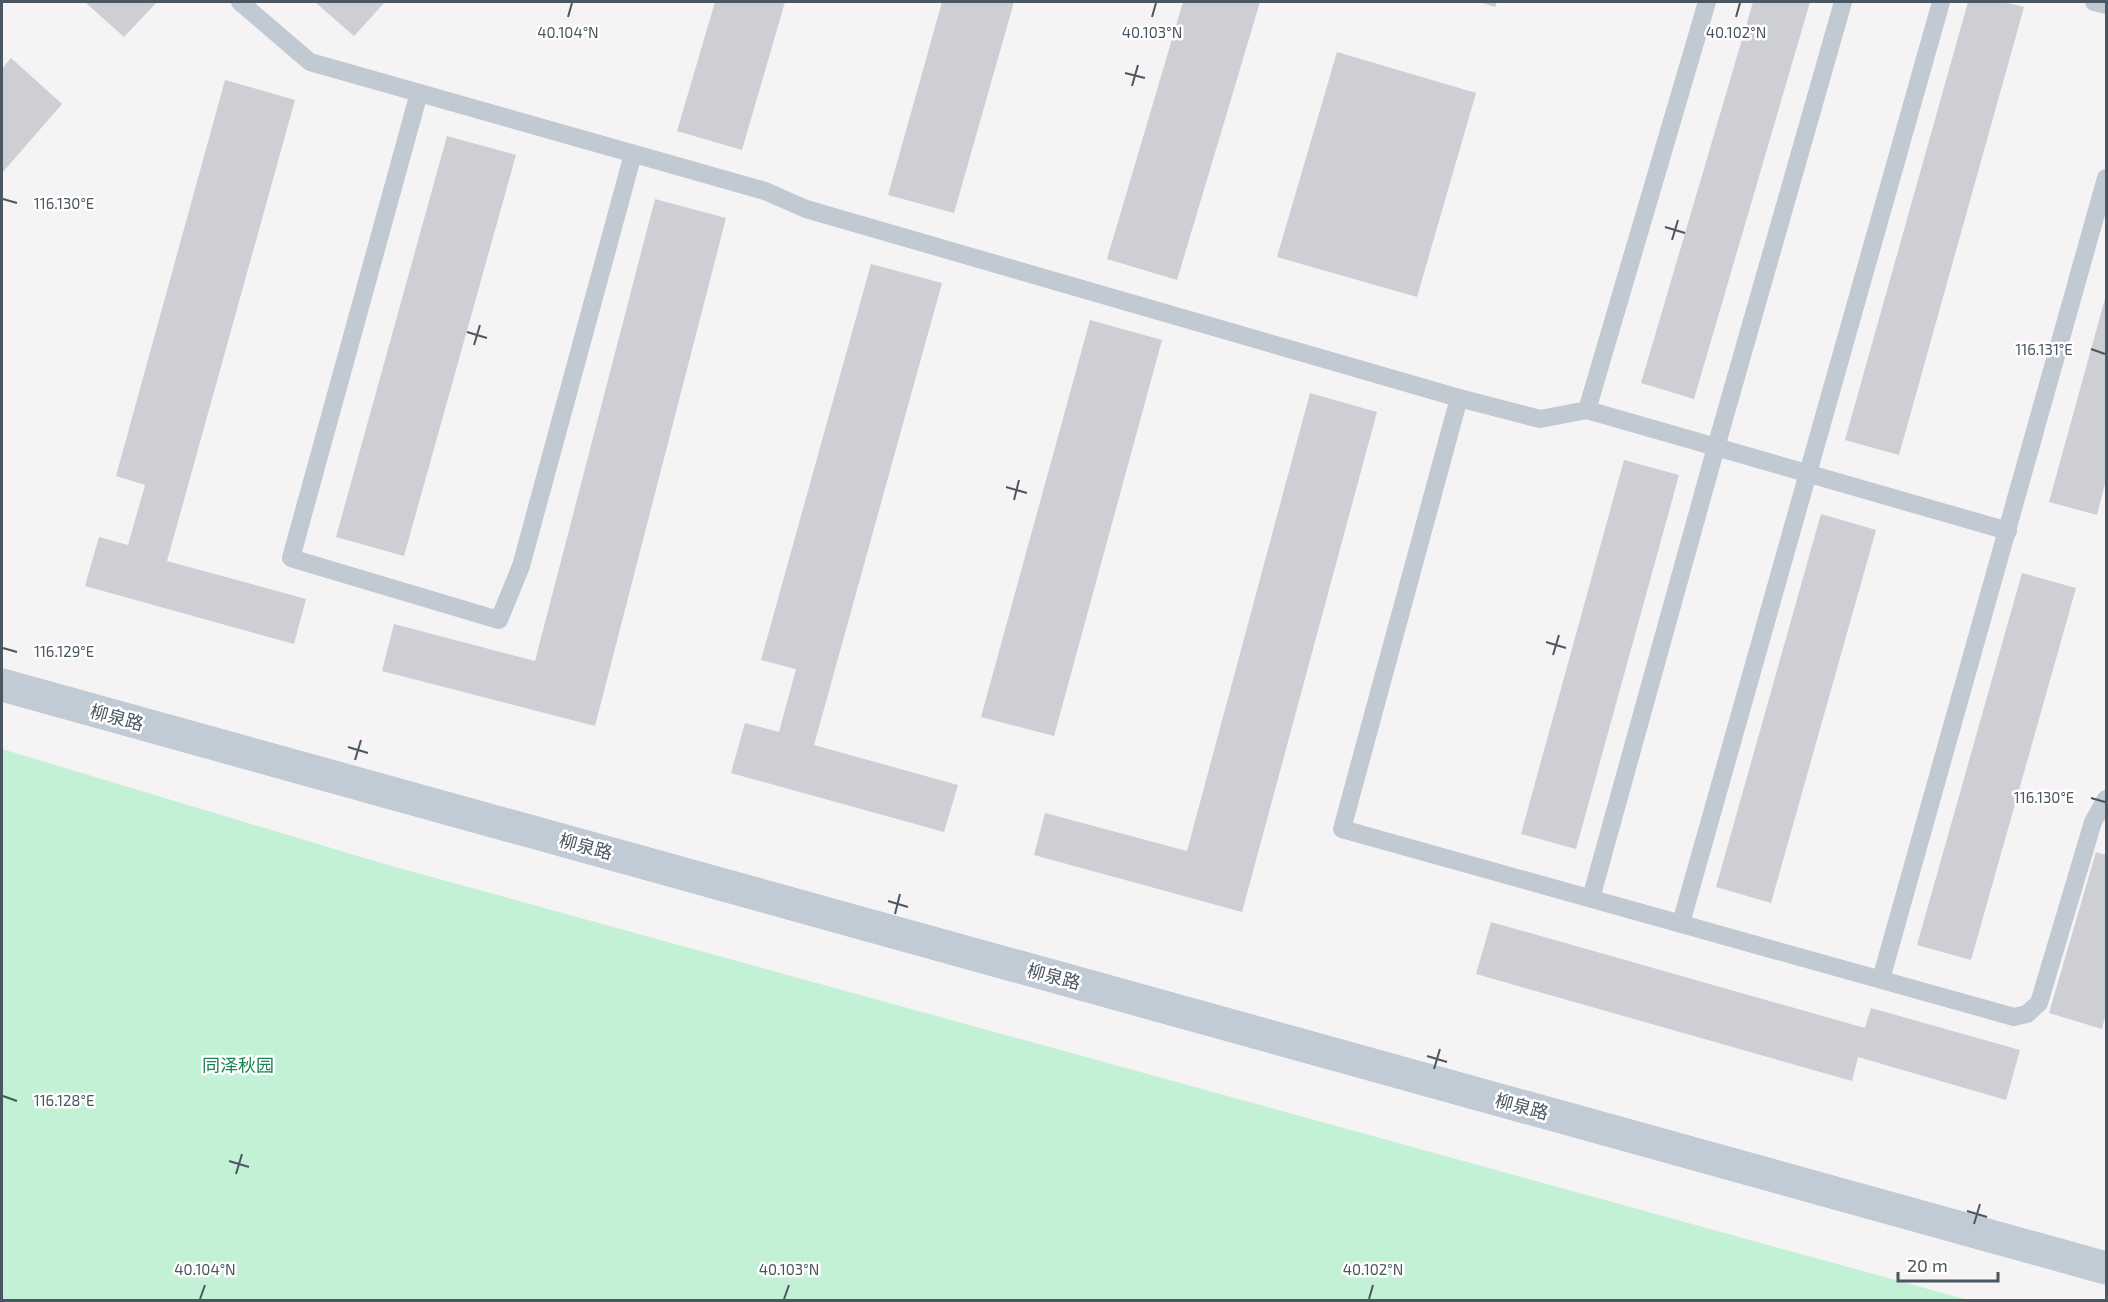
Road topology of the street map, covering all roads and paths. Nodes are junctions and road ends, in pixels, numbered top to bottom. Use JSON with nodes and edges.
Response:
{"nodes":[{"id":1,"x":240,"y":2,"type":"edge"},
{"id":2,"x":1707,"y":2,"type":"edge"},
{"id":3,"x":1844,"y":2,"type":"edge"},
{"id":4,"x":1941,"y":2,"type":"edge"},
{"id":5,"x":2094,"y":2,"type":"edge"},
{"id":6,"x":2106,"y":5,"type":"edge"},
{"id":7,"x":419,"y":93,"type":"junction"},
{"id":8,"x":633,"y":154,"type":"junction"},
{"id":9,"x":2106,"y":178,"type":"edge"},
{"id":10,"x":1459,"y":398,"type":"junction"},
{"id":11,"x":1587,"y":410,"type":"junction"},
{"id":12,"x":1716,"y":447,"type":"junction"},
{"id":13,"x":1809,"y":474,"type":"junction"},
{"id":14,"x":2008,"y":531,"type":"junction"},
{"id":15,"x":2,"y":685,"type":"edge"},
{"id":16,"x":2106,"y":799,"type":"edge"},
{"id":17,"x":1592,"y":898,"type":"junction"},
{"id":18,"x":1681,"y":923,"type":"junction"},
{"id":19,"x":1881,"y":979,"type":"junction"},
{"id":20,"x":2106,"y":1268,"type":"edge"}],
"edges":[{"from":1,"to":7,"type":"lane"},
{"from":2,"to":11,"type":"lane"},
{"from":3,"to":12,"type":"lane"},
{"from":4,"to":13,"type":"lane"},
{"from":5,"to":6,"type":"lane"},
{"from":7,"to":8,"type":"lane"},
{"from":7,"to":8,"type":"lane"},
{"from":8,"to":10,"type":"lane"},
{"from":9,"to":14,"type":"lane"},
{"from":10,"to":11,"type":"lane"},
{"from":10,"to":17,"type":"lane"},
{"from":11,"to":12,"type":"lane"},
{"from":12,"to":13,"type":"lane"},
{"from":12,"to":17,"type":"lane"},
{"from":13,"to":14,"type":"lane"},
{"from":13,"to":18,"type":"lane"},
{"from":14,"to":19,"type":"lane"},
{"from":15,"to":20,"type":"street","name":"柳泉路"},
{"from":16,"to":19,"type":"lane"},
{"from":17,"to":18,"type":"lane"},
{"from":18,"to":19,"type":"lane"}]}
